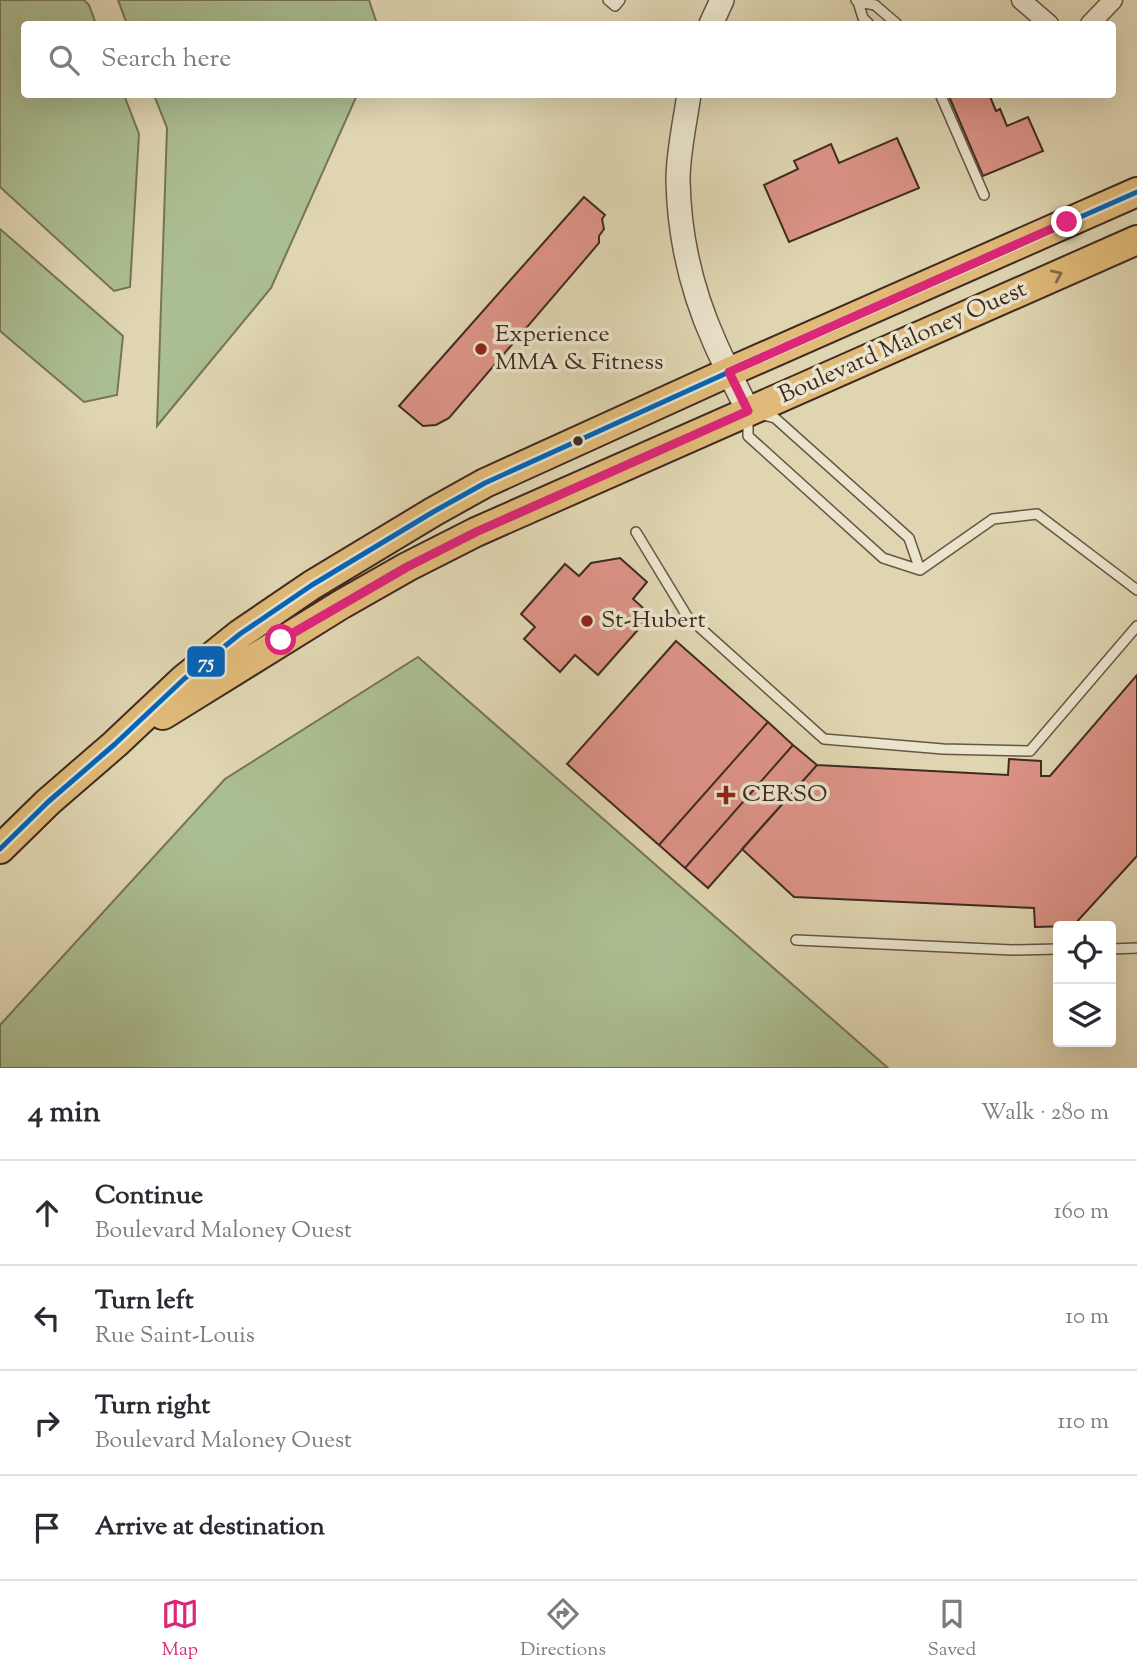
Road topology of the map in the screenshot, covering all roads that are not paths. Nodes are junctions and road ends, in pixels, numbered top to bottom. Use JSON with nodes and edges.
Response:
{"nodes":[{"id":1,"x":608,"y":0,"type":"edge"},
{"id":2,"x":620,"y":0,"type":"edge"},
{"id":3,"x":722,"y":0,"type":"edge"},
{"id":4,"x":1021,"y":0,"type":"edge"},
{"id":5,"x":1113,"y":0,"type":"edge"},
{"id":6,"x":857,"y":1,"type":"edge"},
{"id":7,"x":712,"y":21,"type":"edge"},
{"id":8,"x":865,"y":21,"type":"edge"},
{"id":9,"x":894,"y":21,"type":"edge"},
{"id":10,"x":1046,"y":21,"type":"edge"},
{"id":11,"x":1093,"y":21,"type":"edge"},
{"id":12,"x":688,"y":98,"type":"edge"},
{"id":13,"x":942,"y":98,"type":"edge"},
{"id":14,"x":1137,"y":192,"type":"edge"},
{"id":15,"x":984,"y":195,"type":"dead end"},
{"id":16,"x":1137,"y":240,"type":"edge"},
{"id":17,"x":729,"y":372,"type":"junction"},
{"id":18,"x":748,"y":411,"type":"junction"},
{"id":19,"x":636,"y":531,"type":"dead end"},
{"id":20,"x":920,"y":570,"type":"junction"},
{"id":21,"x":1137,"y":590,"type":"edge"},
{"id":22,"x":1137,"y":626,"type":"edge"},
{"id":23,"x":115,"y":744,"type":"junction"},
{"id":24,"x":0,"y":849,"type":"edge"},
{"id":25,"x":796,"y":940,"type":"dead end"},
{"id":26,"x":1137,"y":948,"type":"edge"},
{"id":27,"x":1053,"y":949,"type":"edge"},
{"id":28,"x":1116,"y":949,"type":"edge"}],
"edges":[{"from":1,"to":2,"type":"lane"},
{"from":3,"to":7,"type":"street"},
{"from":4,"to":10,"type":"street"},
{"from":5,"to":11,"type":"street"},
{"from":6,"to":8,"type":"lane"},
{"from":6,"to":9,"type":"lane"},
{"from":12,"to":17,"type":"street"},
{"from":13,"to":15,"type":"lane"},
{"from":14,"to":17,"type":"main road","name":"Boulevard Maloney Ouest"},
{"from":18,"to":16,"type":"main road","name":"Boulevard Maloney Ouest","one_way":true},
{"from":17,"to":18,"type":"street"},
{"from":17,"to":23,"type":"main road","name":"Boulevard Maloney Ouest"},
{"from":18,"to":20,"type":"lane"},
{"from":18,"to":20,"type":"lane"},
{"from":18,"to":23,"type":"main road","name":"Boulevard Maloney Ouest"},
{"from":19,"to":22,"type":"lane"},
{"from":20,"to":21,"type":"lane"},
{"from":23,"to":24,"type":"main road","name":"Boulevard Maloney Ouest"},
{"from":25,"to":27,"type":"lane"},
{"from":26,"to":28,"type":"lane"}]}
